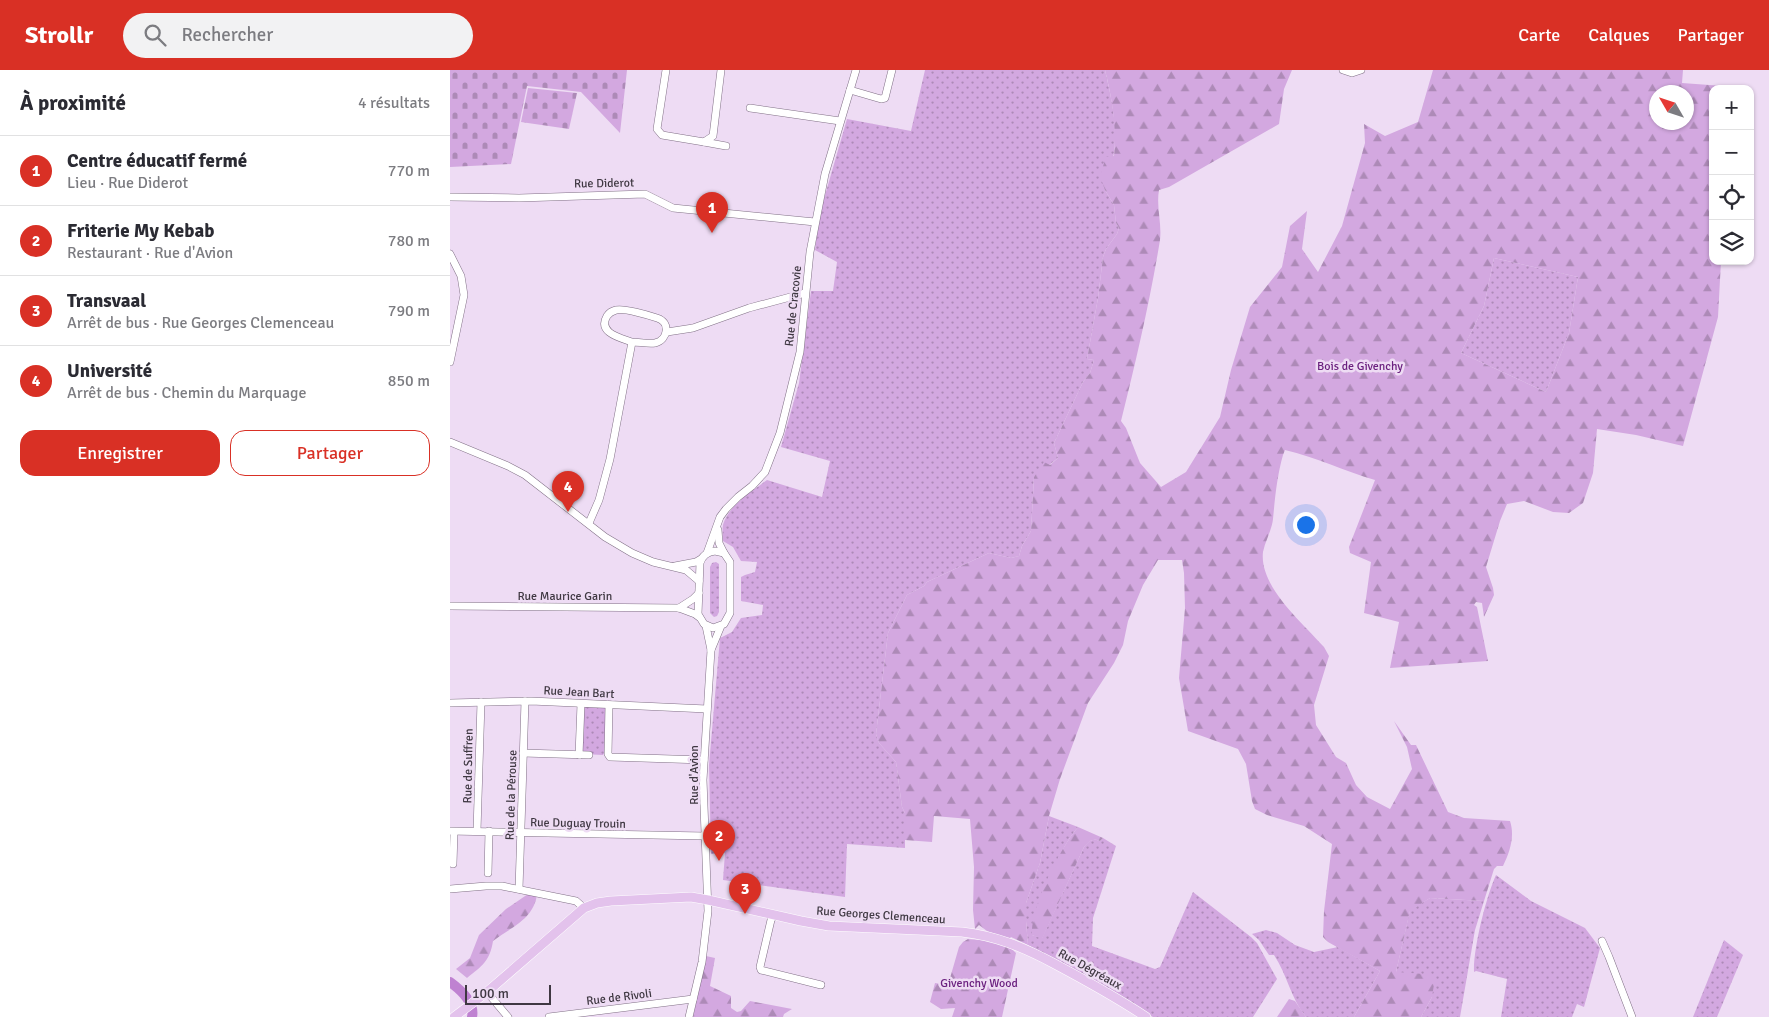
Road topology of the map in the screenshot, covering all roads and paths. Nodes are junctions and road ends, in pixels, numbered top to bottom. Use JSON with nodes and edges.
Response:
{"nodes":[{"id":1,"x":666,"y":70,"type":"edge"},
{"id":2,"x":721,"y":70,"type":"edge"},
{"id":3,"x":856,"y":70,"type":"edge"},
{"id":4,"x":892,"y":70,"type":"edge"},
{"id":5,"x":1344,"y":70,"type":"edge"},
{"id":6,"x":1361,"y":70,"type":"edge"},
{"id":7,"x":850,"y":90,"type":"junction"},
{"id":8,"x":750,"y":108,"type":"dead end"},
{"id":9,"x":840,"y":122,"type":"junction"},
{"id":10,"x":704,"y":142,"type":"junction"},
{"id":11,"x":726,"y":146,"type":"dead end"},
{"id":12,"x":450,"y":197,"type":"edge"},
{"id":13,"x":815,"y":222,"type":"junction"},
{"id":14,"x":450,"y":254,"type":"edge"},
{"id":15,"x":805,"y":293,"type":"junction"},
{"id":16,"x":666,"y":332,"type":"junction"},
{"id":17,"x":632,"y":342,"type":"junction"},
{"id":18,"x":450,"y":362,"type":"edge"},
{"id":19,"x":450,"y":442,"type":"edge"},
{"id":20,"x":588,"y":524,"type":"junction"},
{"id":21,"x":718,"y":527,"type":"junction"},
{"id":22,"x":724,"y":553,"type":"junction"},
{"id":23,"x":704,"y":556,"type":"junction"},
{"id":24,"x":673,"y":566,"type":"junction"},
{"id":25,"x":699,"y":581,"type":"junction"},
{"id":26,"x":699,"y":593,"type":"junction"},
{"id":27,"x":450,"y":606,"type":"edge"},
{"id":28,"x":679,"y":608,"type":"junction"},
{"id":29,"x":699,"y":617,"type":"junction"},
{"id":30,"x":706,"y":626,"type":"junction"},
{"id":31,"x":721,"y":626,"type":"junction"},
{"id":32,"x":711,"y":650,"type":"junction"},
{"id":33,"x":525,"y":701,"type":"junction"},
{"id":34,"x":481,"y":702,"type":"junction"},
{"id":35,"x":450,"y":703,"type":"edge"},
{"id":36,"x":581,"y":704,"type":"junction"},
{"id":37,"x":609,"y":705,"type":"junction"},
{"id":38,"x":707,"y":709,"type":"junction"},
{"id":39,"x":523,"y":753,"type":"junction"},
{"id":40,"x":579,"y":755,"type":"junction"},
{"id":41,"x":589,"y":755,"type":"dead end"},
{"id":42,"x":704,"y":760,"type":"junction"},
{"id":43,"x":478,"y":831,"type":"junction"},
{"id":44,"x":489,"y":831,"type":"junction"},
{"id":45,"x":452,"y":832,"type":"edge"},
{"id":46,"x":522,"y":833,"type":"junction"},
{"id":47,"x":705,"y":836,"type":"junction"},
{"id":48,"x":453,"y":864,"type":"dead end"},
{"id":49,"x":488,"y":873,"type":"dead end"},
{"id":50,"x":450,"y":889,"type":"edge"},
{"id":51,"x":519,"y":889,"type":"junction"},
{"id":52,"x":708,"y":900,"type":"junction"},
{"id":53,"x":584,"y":908,"type":"junction"},
{"id":54,"x":774,"y":915,"type":"junction"},
{"id":55,"x":1602,"y":941,"type":"dead end"},
{"id":56,"x":1019,"y":946,"type":"joint"},
{"id":57,"x":821,"y":985,"type":"dead end"},
{"id":58,"x":487,"y":992,"type":"junction"},
{"id":59,"x":693,"y":999,"type":"junction"},
{"id":60,"x":454,"y":1017,"type":"edge"},
{"id":61,"x":508,"y":1017,"type":"edge"},
{"id":62,"x":549,"y":1017,"type":"edge"},
{"id":63,"x":689,"y":1017,"type":"edge"},
{"id":64,"x":1146,"y":1017,"type":"edge"},
{"id":65,"x":1632,"y":1017,"type":"edge"}],
"edges":[{"from":1,"to":10,"type":"street"},
{"from":2,"to":10,"type":"street"},
{"from":3,"to":7,"type":"street","name":"Rue de Cracovie"},
{"from":4,"to":7,"type":"street"},
{"from":5,"to":6,"type":"street"},
{"from":7,"to":9,"type":"street","name":"Rue de Cracovie"},
{"from":8,"to":9,"type":"street"},
{"from":9,"to":13,"type":"street","name":"Rue de Cracovie"},
{"from":10,"to":11,"type":"street"},
{"from":12,"to":13,"type":"street","name":"Rue Diderot"},
{"from":13,"to":15,"type":"street","name":"Rue de Cracovie"},
{"from":14,"to":18,"type":"street"},
{"from":15,"to":16,"type":"street"},
{"from":15,"to":21,"type":"street","name":"Rue de Cracovie"},
{"from":16,"to":17,"type":"street"},
{"from":16,"to":17,"type":"street"},
{"from":17,"to":20,"type":"street"},
{"from":19,"to":20,"type":"street"},
{"from":20,"to":24,"type":"street"},
{"from":21,"to":22,"type":"street"},
{"from":21,"to":23,"type":"street","name":"Rue de Cracovie"},
{"from":22,"to":23,"type":"street"},
{"from":22,"to":31,"type":"street","name":"Rue d'Avion"},
{"from":23,"to":24,"type":"street"},
{"from":23,"to":25,"type":"street","name":"Rue de Cracovie"},
{"from":24,"to":25,"type":"street"},
{"from":25,"to":26,"type":"street","name":"Rue de Cracovie"},
{"from":26,"to":28,"type":"street"},
{"from":26,"to":29,"type":"street","name":"Rue de Cracovie"},
{"from":27,"to":28,"type":"street","name":"Rue Maurice Garin"},
{"from":28,"to":29,"type":"street","name":"Rue Maurice Garin"},
{"from":29,"to":30,"type":"street"},
{"from":30,"to":31,"type":"street"},
{"from":30,"to":32,"type":"street","name":"Rue d'Avion"},
{"from":31,"to":32,"type":"street","name":"Rue d'Avion"},
{"from":32,"to":38,"type":"street","name":"Rue d'Avion"},
{"from":33,"to":34,"type":"street","name":"Rue Jean Bart"},
{"from":33,"to":36,"type":"street","name":"Rue Jean Bart"},
{"from":33,"to":39,"type":"street","name":"Rue de la Pérouse"},
{"from":34,"to":35,"type":"street","name":"Rue Jean Bart"},
{"from":34,"to":43,"type":"street","name":"Rue de Suffren"},
{"from":36,"to":37,"type":"street","name":"Rue Jean Bart"},
{"from":36,"to":40,"type":"street"},
{"from":37,"to":38,"type":"street","name":"Rue Jean Bart"},
{"from":37,"to":42,"type":"street"},
{"from":38,"to":42,"type":"street","name":"Rue d'Avion"},
{"from":39,"to":40,"type":"street"},
{"from":39,"to":46,"type":"street","name":"Rue de la Pérouse"},
{"from":40,"to":41,"type":"street"},
{"from":42,"to":47,"type":"street","name":"Rue d'Avion"},
{"from":43,"to":44,"type":"street","name":"Rue Duguay Trouin"},
{"from":43,"to":45,"type":"street","name":"Rue Duguay Trouin"},
{"from":44,"to":46,"type":"street","name":"Rue Duguay Trouin"},
{"from":44,"to":49,"type":"street"},
{"from":45,"to":48,"type":"street"},
{"from":46,"to":47,"type":"street","name":"Rue Duguay Trouin"},
{"from":46,"to":51,"type":"street","name":"Rue de la Pérouse"},
{"from":47,"to":52,"type":"street","name":"Rue d'Avion"},
{"from":50,"to":51,"type":"street"},
{"from":51,"to":53,"type":"street"},
{"from":52,"to":53,"type":"main road","name":"Rue Georges Clemenceau"},
{"from":52,"to":54,"type":"main road","name":"Rue Georges Clemenceau"},
{"from":52,"to":59,"type":"street","name":"Rue d'Avion"},
{"from":53,"to":58,"type":"main road","name":"Rue Georges Clemenceau"},
{"from":54,"to":56,"type":"main road","name":"Rue Georges Clemenceau"},
{"from":54,"to":57,"type":"street"},
{"from":55,"to":65,"type":"street"},
{"from":56,"to":64,"type":"main road","name":"Rue Dégréaux"},
{"from":58,"to":60,"type":"main road","name":"Rue Georges Clemenceau"},
{"from":58,"to":61,"type":"street"},
{"from":59,"to":62,"type":"street","name":"Rue de Rivoli"},
{"from":59,"to":63,"type":"street","name":"Rue d'Avion"}]}
